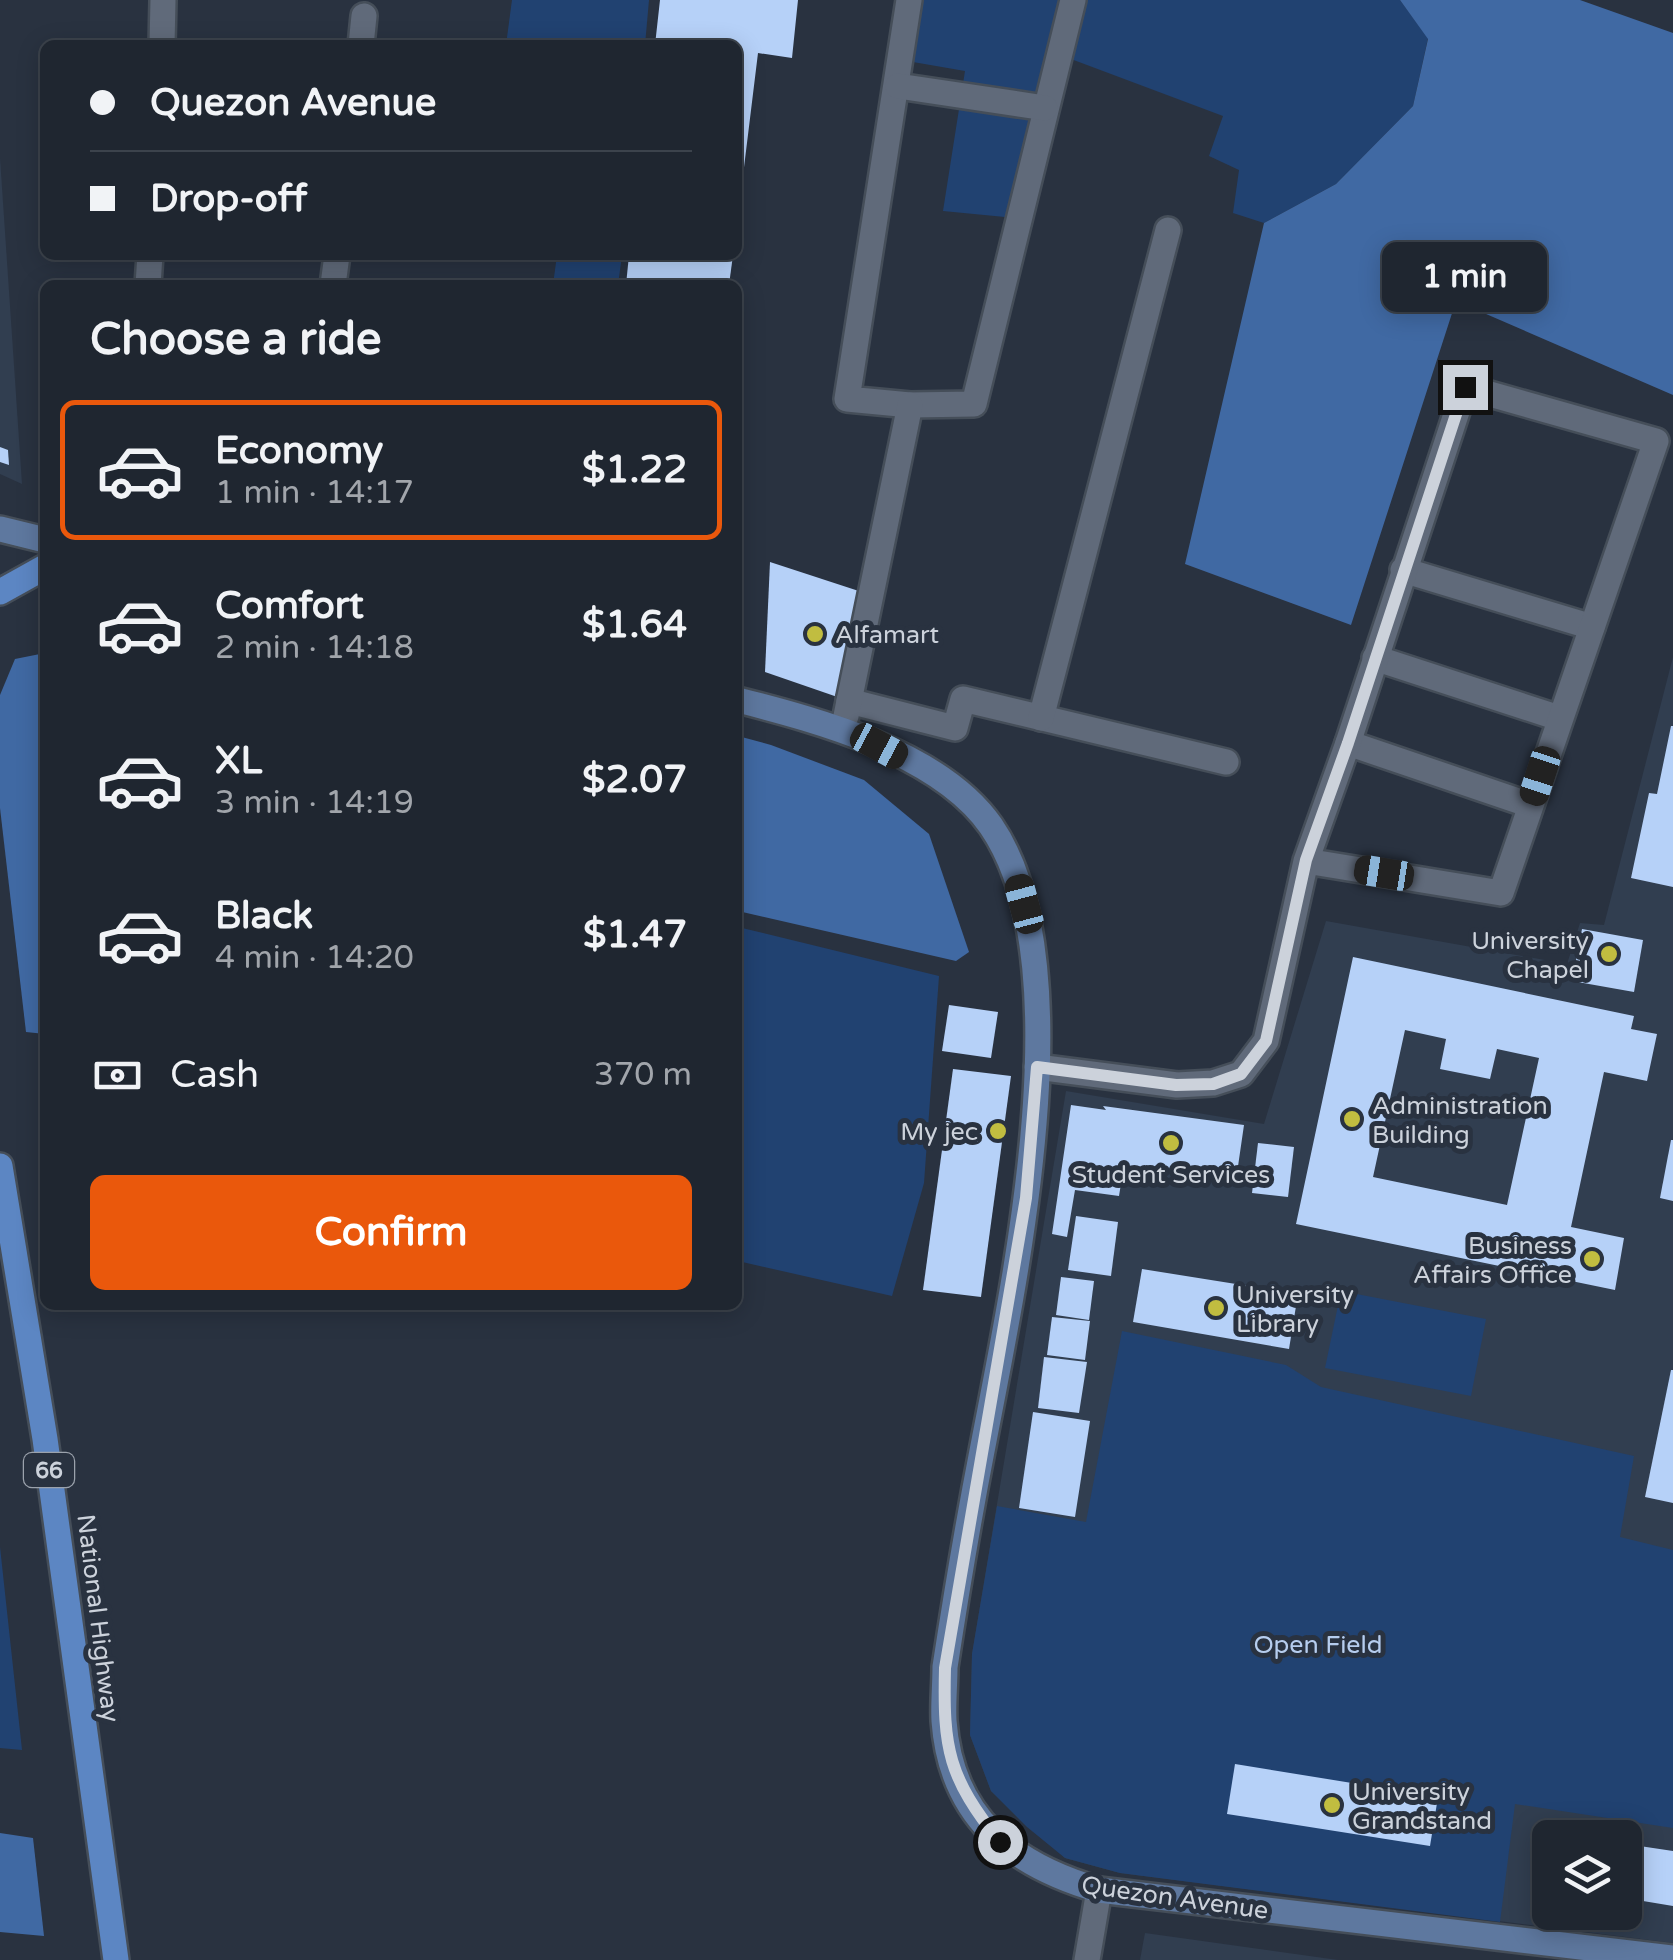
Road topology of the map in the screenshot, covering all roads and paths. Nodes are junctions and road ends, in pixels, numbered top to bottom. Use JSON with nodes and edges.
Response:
{"nodes":[{"id":1,"x":163,"y":0,"type":"edge"},
{"id":2,"x":909,"y":0,"type":"edge"},
{"id":3,"x":1073,"y":0,"type":"edge"},
{"id":4,"x":364,"y":16,"type":"dead end"},
{"id":5,"x":162,"y":40,"type":"edge"},
{"id":6,"x":362,"y":40,"type":"edge"},
{"id":7,"x":898,"y":86,"type":"junction"},
{"id":8,"x":1045,"y":108,"type":"junction"},
{"id":9,"x":1168,"y":230,"type":"dead end"},
{"id":10,"x":910,"y":405,"type":"junction"},
{"id":11,"x":0,"y":528,"type":"edge"},
{"id":12,"x":40,"y":539,"type":"edge"},
{"id":13,"x":40,"y":570,"type":"edge"},
{"id":14,"x":1403,"y":570,"type":"junction"},
{"id":15,"x":0,"y":592,"type":"edge"},
{"id":16,"x":1592,"y":627,"type":"junction"},
{"id":17,"x":1375,"y":658,"type":"junction"},
{"id":18,"x":742,"y":701,"type":"edge"},
{"id":19,"x":849,"y":701,"type":"junction"},
{"id":20,"x":1042,"y":718,"type":"junction"},
{"id":21,"x":1559,"y":718,"type":"junction"},
{"id":22,"x":843,"y":730,"type":"junction"},
{"id":23,"x":1348,"y":743,"type":"junction"},
{"id":24,"x":1226,"y":762,"type":"dead end"},
{"id":25,"x":1530,"y":805,"type":"junction"},
{"id":26,"x":1306,"y":860,"type":"junction"},
{"id":27,"x":1037,"y":1067,"type":"junction"},
{"id":28,"x":0,"y":1166,"type":"edge"},
{"id":29,"x":1098,"y":1890,"type":"junction"},
{"id":30,"x":1673,"y":1958,"type":"edge"},
{"id":31,"x":116,"y":1960,"type":"edge"},
{"id":32,"x":1087,"y":1960,"type":"edge"}],
"edges":[{"from":1,"to":5,"type":"street"},
{"from":2,"to":7,"type":"street"},
{"from":3,"to":8,"type":"street"},
{"from":4,"to":6,"type":"street"},
{"from":7,"to":8,"type":"street"},
{"from":7,"to":10,"type":"street"},
{"from":8,"to":10,"type":"street"},
{"from":9,"to":20,"type":"street"},
{"from":10,"to":19,"type":"street"},
{"from":11,"to":12,"type":"main road"},
{"from":13,"to":15,"type":"main road"},
{"from":14,"to":16,"type":"street"},
{"from":14,"to":16,"type":"street"},
{"from":14,"to":17,"type":"street"},
{"from":16,"to":21,"type":"street"},
{"from":17,"to":21,"type":"street"},
{"from":17,"to":23,"type":"street"},
{"from":18,"to":22,"type":"main road","name":"Quezon Avenue"},
{"from":19,"to":20,"type":"street"},
{"from":19,"to":22,"type":"street"},
{"from":20,"to":24,"type":"street"},
{"from":21,"to":25,"type":"street"},
{"from":22,"to":27,"type":"main road","name":"Quezon Avenue"},
{"from":23,"to":25,"type":"street"},
{"from":23,"to":26,"type":"street"},
{"from":25,"to":26,"type":"street"},
{"from":26,"to":27,"type":"street"},
{"from":27,"to":29,"type":"main road","name":"Quezon Avenue"},
{"from":28,"to":31,"type":"main road","name":"National Highway","number":"66"},
{"from":29,"to":30,"type":"main road","name":"Quezon Avenue"},
{"from":29,"to":32,"type":"street"}]}
